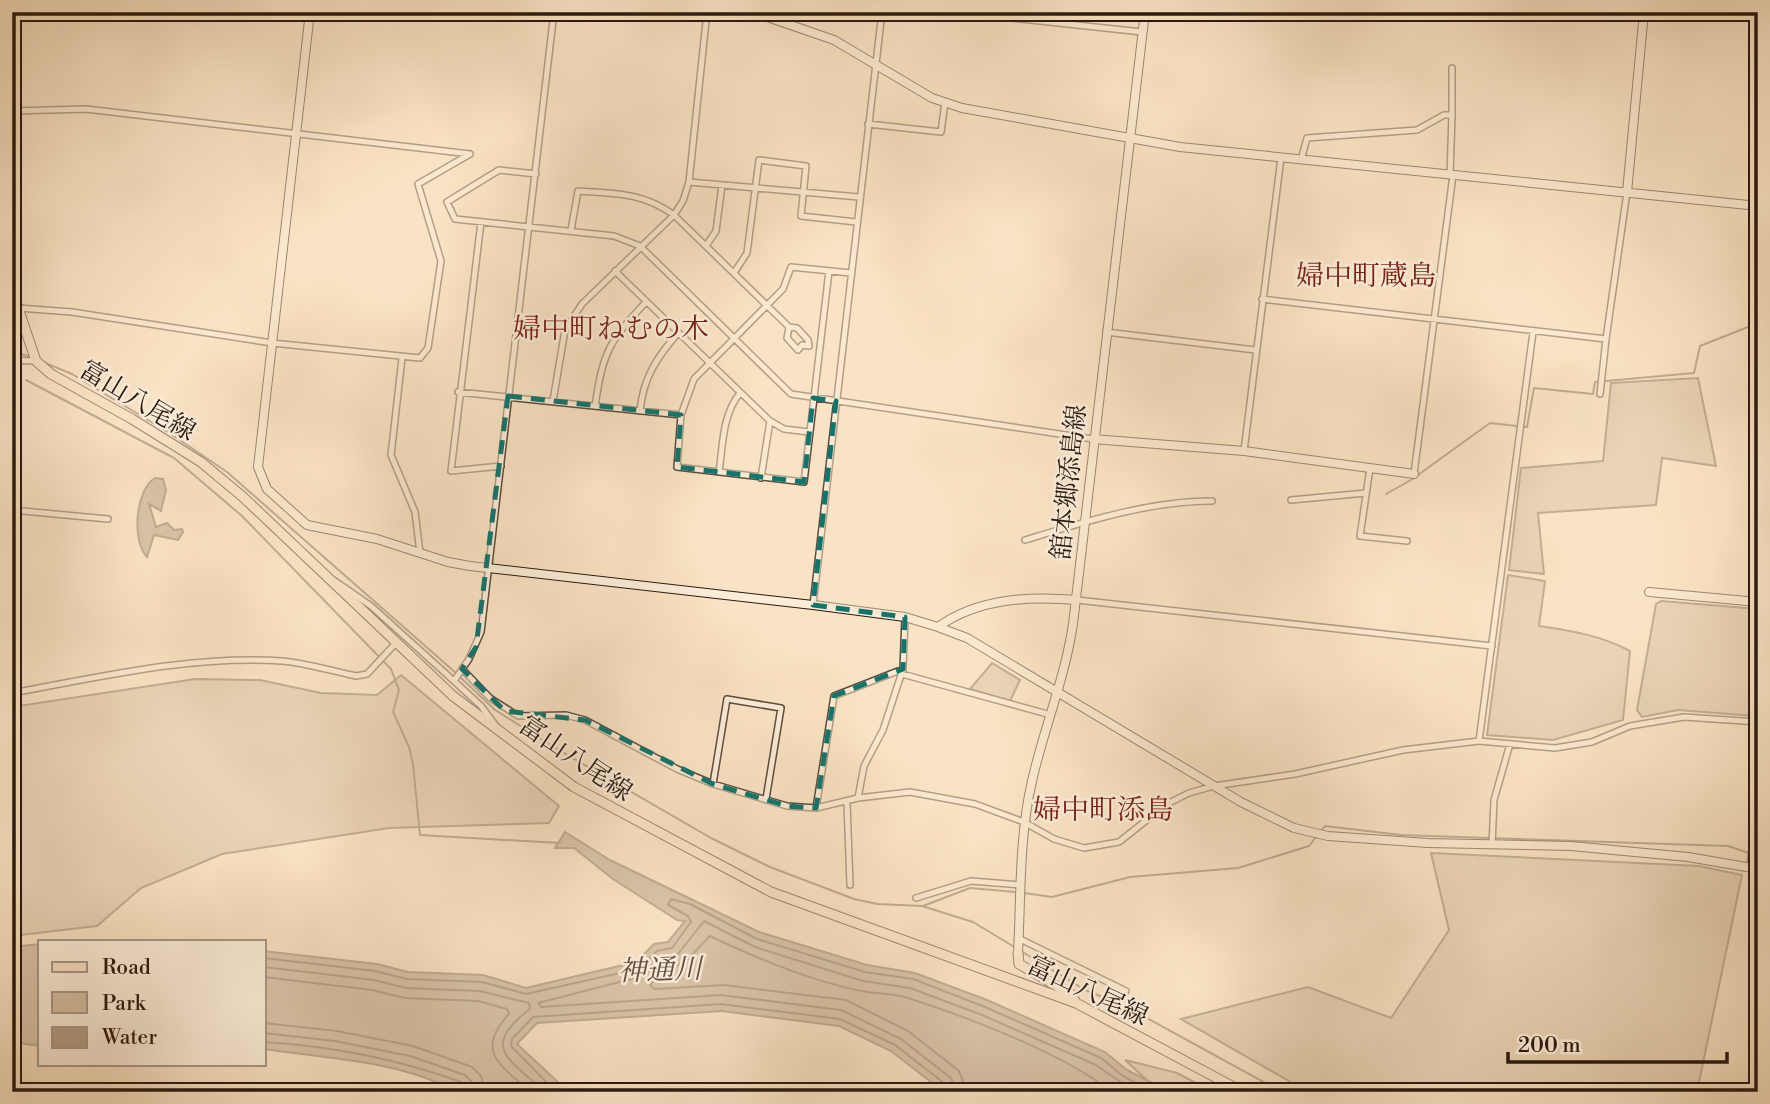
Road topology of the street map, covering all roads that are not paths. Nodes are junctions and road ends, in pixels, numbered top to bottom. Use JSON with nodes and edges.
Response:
{"nodes":[{"id":1,"x":310,"y":12,"type":"edge"},
{"id":2,"x":554,"y":12,"type":"edge"},
{"id":3,"x":708,"y":12,"type":"edge"},
{"id":4,"x":753,"y":12,"type":"edge"},
{"id":5,"x":881,"y":12,"type":"edge"},
{"id":6,"x":956,"y":12,"type":"edge"},
{"id":7,"x":1145,"y":12,"type":"edge"},
{"id":8,"x":1644,"y":12,"type":"edge"},
{"id":9,"x":782,"y":16,"type":"edge"},
{"id":10,"x":1142,"y":32,"type":"junction"},
{"id":11,"x":875,"y":65,"type":"junction"},
{"id":12,"x":1452,"y":68,"type":"dead end"},
{"id":13,"x":945,"y":102,"type":"junction"},
{"id":14,"x":12,"y":111,"type":"edge"},
{"id":15,"x":1452,"y":115,"type":"junction"},
{"id":16,"x":868,"y":124,"type":"junction"},
{"id":17,"x":296,"y":134,"type":"junction"},
{"id":18,"x":1129,"y":138,"type":"junction"},
{"id":19,"x":1280,"y":158,"type":"junction"},
{"id":20,"x":1301,"y":160,"type":"junction"},
{"id":21,"x":536,"y":174,"type":"junction"},
{"id":22,"x":1452,"y":175,"type":"junction"},
{"id":23,"x":689,"y":182,"type":"junction"},
{"id":24,"x":722,"y":185,"type":"junction"},
{"id":25,"x":756,"y":188,"type":"junction"},
{"id":26,"x":804,"y":192,"type":"junction"},
{"id":27,"x":1627,"y":192,"type":"junction"},
{"id":28,"x":859,"y":197,"type":"junction"},
{"id":29,"x":1758,"y":206,"type":"edge"},
{"id":30,"x":674,"y":215,"type":"junction"},
{"id":31,"x":481,"y":222,"type":"junction"},
{"id":32,"x":856,"y":222,"type":"junction"},
{"id":33,"x":529,"y":228,"type":"junction"},
{"id":34,"x":571,"y":230,"type":"junction"},
{"id":35,"x":706,"y":246,"type":"junction"},
{"id":36,"x":640,"y":247,"type":"junction"},
{"id":37,"x":615,"y":271,"type":"junction"},
{"id":38,"x":829,"y":271,"type":"junction"},
{"id":39,"x":734,"y":273,"type":"junction"},
{"id":40,"x":851,"y":273,"type":"junction"},
{"id":41,"x":12,"y":289,"type":"edge"},
{"id":42,"x":1262,"y":299,"type":"junction"},
{"id":43,"x":646,"y":302,"type":"junction"},
{"id":44,"x":767,"y":306,"type":"junction"},
{"id":45,"x":18,"y":308,"type":"junction"},
{"id":46,"x":1433,"y":321,"type":"junction"},
{"id":47,"x":789,"y":327,"type":"junction"},
{"id":48,"x":1106,"y":332,"type":"junction"},
{"id":49,"x":1533,"y":332,"type":"junction"},
{"id":50,"x":678,"y":333,"type":"junction"},
{"id":51,"x":734,"y":340,"type":"junction"},
{"id":52,"x":1606,"y":340,"type":"junction"},
{"id":53,"x":272,"y":343,"type":"junction"},
{"id":54,"x":808,"y":346,"type":"junction"},
{"id":55,"x":818,"y":346,"type":"junction"},
{"id":56,"x":1255,"y":349,"type":"junction"},
{"id":57,"x":402,"y":358,"type":"junction"},
{"id":58,"x":12,"y":360,"type":"edge"},
{"id":59,"x":36,"y":361,"type":"junction"},
{"id":60,"x":710,"y":364,"type":"junction"},
{"id":61,"x":458,"y":391,"type":"junction"},
{"id":62,"x":740,"y":393,"type":"junction"},
{"id":63,"x":1600,"y":394,"type":"dead end"},
{"id":64,"x":509,"y":396,"type":"junction"},
{"id":65,"x":813,"y":398,"type":"junction"},
{"id":66,"x":553,"y":401,"type":"junction"},
{"id":67,"x":836,"y":401,"type":"junction"},
{"id":68,"x":595,"y":406,"type":"junction"},
{"id":69,"x":640,"y":411,"type":"junction"},
{"id":70,"x":681,"y":415,"type":"junction"},
{"id":71,"x":770,"y":421,"type":"junction"},
{"id":72,"x":809,"y":432,"type":"junction"},
{"id":73,"x":1093,"y":439,"type":"junction"},
{"id":74,"x":1244,"y":452,"type":"junction"},
{"id":75,"x":501,"y":466,"type":"junction"},
{"id":76,"x":1370,"y":468,"type":"junction"},
{"id":77,"x":719,"y":472,"type":"junction"},
{"id":78,"x":1414,"y":474,"type":"joint"},
{"id":79,"x":761,"y":478,"type":"junction"},
{"id":80,"x":1366,"y":493,"type":"junction"},
{"id":81,"x":1291,"y":499,"type":"dead end"},
{"id":82,"x":1212,"y":501,"type":"dead end"},
{"id":83,"x":12,"y":510,"type":"edge"},
{"id":84,"x":108,"y":519,"type":"dead end"},
{"id":85,"x":1085,"y":521,"type":"junction"},
{"id":86,"x":1025,"y":540,"type":"dead end"},
{"id":87,"x":1407,"y":541,"type":"dead end"},
{"id":88,"x":420,"y":553,"type":"junction"},
{"id":89,"x":489,"y":567,"type":"junction"},
{"id":90,"x":329,"y":579,"type":"junction"},
{"id":91,"x":1649,"y":592,"type":"dead end"},
{"id":92,"x":1077,"y":600,"type":"junction"},
{"id":93,"x":1758,"y":602,"type":"edge"},
{"id":94,"x":813,"y":605,"type":"junction"},
{"id":95,"x":905,"y":617,"type":"junction"},
{"id":96,"x":938,"y":626,"type":"junction"},
{"id":97,"x":395,"y":644,"type":"junction"},
{"id":98,"x":1492,"y":646,"type":"junction"},
{"id":99,"x":902,"y":671,"type":"junction"},
{"id":100,"x":458,"y":675,"type":"junction"},
{"id":101,"x":1058,"y":691,"type":"junction"},
{"id":102,"x":12,"y":693,"type":"edge"},
{"id":103,"x":1051,"y":715,"type":"junction"},
{"id":104,"x":1758,"y":722,"type":"edge"},
{"id":105,"x":497,"y":731,"type":"junction"},
{"id":106,"x":1479,"y":741,"type":"junction"},
{"id":107,"x":1510,"y":744,"type":"junction"},
{"id":108,"x":713,"y":784,"type":"junction"},
{"id":109,"x":1214,"y":786,"type":"junction"},
{"id":110,"x":859,"y":798,"type":"junction"},
{"id":111,"x":1758,"y":798,"type":"edge"},
{"id":112,"x":766,"y":799,"type":"junction"},
{"id":113,"x":847,"y":803,"type":"junction"},
{"id":114,"x":816,"y":808,"type":"junction"},
{"id":115,"x":1024,"y":822,"type":"junction"},
{"id":116,"x":1492,"y":845,"type":"junction"},
{"id":117,"x":1754,"y":867,"type":"edge"},
{"id":118,"x":850,"y":885,"type":"dead end"},
{"id":119,"x":1021,"y":886,"type":"junction"},
{"id":120,"x":916,"y":898,"type":"dead end"},
{"id":121,"x":1018,"y":946,"type":"junction"},
{"id":122,"x":1126,"y":990,"type":"dead end"},
{"id":123,"x":1076,"y":1003,"type":"junction"},
{"id":124,"x":1242,"y":1092,"type":"edge"}],
"edges":[{"from":1,"to":17,"type":"street"},
{"from":2,"to":21,"type":"street"},
{"from":3,"to":23,"type":"street"},
{"from":4,"to":9,"type":"street"},
{"from":5,"to":11,"type":"street"},
{"from":6,"to":10,"type":"street"},
{"from":7,"to":10,"type":"street","name":"舘本郷添島線"},
{"from":8,"to":27,"type":"street"},
{"from":9,"to":11,"type":"street"},
{"from":10,"to":18,"type":"street","name":"舘本郷添島線"},
{"from":11,"to":13,"type":"street"},
{"from":11,"to":16,"type":"street"},
{"from":12,"to":15,"type":"street"},
{"from":13,"to":16,"type":"street"},
{"from":13,"to":18,"type":"street"},
{"from":14,"to":17,"type":"street"},
{"from":15,"to":20,"type":"street"},
{"from":15,"to":22,"type":"street"},
{"from":16,"to":28,"type":"street"},
{"from":17,"to":53,"type":"street"},
{"from":17,"to":57,"type":"street"},
{"from":18,"to":19,"type":"street"},
{"from":18,"to":48,"type":"street","name":"舘本郷添島線"},
{"from":19,"to":20,"type":"street"},
{"from":19,"to":42,"type":"street"},
{"from":20,"to":22,"type":"street"},
{"from":21,"to":31,"type":"street"},
{"from":21,"to":33,"type":"street"},
{"from":22,"to":27,"type":"street"},
{"from":22,"to":46,"type":"street"},
{"from":23,"to":24,"type":"street"},
{"from":23,"to":30,"type":"street"},
{"from":24,"to":25,"type":"street"},
{"from":24,"to":35,"type":"street"},
{"from":25,"to":26,"type":"street"},
{"from":25,"to":26,"type":"street"},
{"from":25,"to":39,"type":"street"},
{"from":26,"to":28,"type":"street"},
{"from":26,"to":32,"type":"street"},
{"from":27,"to":29,"type":"street"},
{"from":27,"to":52,"type":"street"},
{"from":28,"to":32,"type":"street"},
{"from":30,"to":34,"type":"street"},
{"from":30,"to":35,"type":"street"},
{"from":30,"to":36,"type":"street"},
{"from":31,"to":33,"type":"street"},
{"from":31,"to":61,"type":"street"},
{"from":32,"to":40,"type":"street"},
{"from":33,"to":34,"type":"street"},
{"from":33,"to":64,"type":"street"},
{"from":34,"to":36,"type":"street"},
{"from":35,"to":39,"type":"street"},
{"from":36,"to":37,"type":"street"},
{"from":36,"to":51,"type":"street"},
{"from":37,"to":43,"type":"street"},
{"from":37,"to":66,"type":"street"},
{"from":38,"to":40,"type":"street"},
{"from":38,"to":44,"type":"street"},
{"from":38,"to":55,"type":"street"},
{"from":39,"to":44,"type":"street"},
{"from":40,"to":67,"type":"street"},
{"from":41,"to":45,"type":"main road"},
{"from":42,"to":46,"type":"street"},
{"from":42,"to":56,"type":"street"},
{"from":43,"to":50,"type":"street"},
{"from":43,"to":68,"type":"street"},
{"from":44,"to":47,"type":"street"},
{"from":44,"to":51,"type":"street"},
{"from":45,"to":53,"type":"street"},
{"from":45,"to":59,"type":"main road"},
{"from":46,"to":49,"type":"street"},
{"from":46,"to":78,"type":"street"},
{"from":47,"to":54,"type":"street"},
{"from":47,"to":54,"type":"street"},
{"from":48,"to":56,"type":"street"},
{"from":48,"to":73,"type":"street","name":"舘本郷添島線"},
{"from":49,"to":52,"type":"street"},
{"from":49,"to":98,"type":"street"},
{"from":50,"to":60,"type":"street"},
{"from":50,"to":69,"type":"street"},
{"from":51,"to":60,"type":"street"},
{"from":51,"to":65,"type":"street"},
{"from":52,"to":63,"type":"street"},
{"from":53,"to":57,"type":"street"},
{"from":53,"to":88,"type":"street"},
{"from":54,"to":55,"type":"street"},
{"from":55,"to":65,"type":"street"},
{"from":56,"to":74,"type":"street"},
{"from":57,"to":88,"type":"street"},
{"from":58,"to":59,"type":"street"},
{"from":59,"to":90,"type":"main road","name":"富山八尾線"},
{"from":60,"to":62,"type":"street"},
{"from":60,"to":70,"type":"street"},
{"from":61,"to":64,"type":"street"},
{"from":61,"to":75,"type":"street"},
{"from":62,"to":71,"type":"street"},
{"from":62,"to":77,"type":"street"},
{"from":64,"to":66,"type":"street"},
{"from":64,"to":75,"type":"street"},
{"from":65,"to":67,"type":"street"},
{"from":65,"to":72,"type":"street"},
{"from":66,"to":68,"type":"street"},
{"from":67,"to":73,"type":"street"},
{"from":67,"to":94,"type":"street"},
{"from":68,"to":69,"type":"street"},
{"from":69,"to":70,"type":"street"},
{"from":70,"to":77,"type":"street"},
{"from":71,"to":72,"type":"street"},
{"from":71,"to":79,"type":"street"},
{"from":72,"to":79,"type":"street"},
{"from":73,"to":74,"type":"street"},
{"from":73,"to":85,"type":"street","name":"舘本郷添島線"},
{"from":74,"to":76,"type":"street"},
{"from":75,"to":89,"type":"street"},
{"from":76,"to":78,"type":"street"},
{"from":76,"to":80,"type":"street"},
{"from":77,"to":79,"type":"street"},
{"from":80,"to":81,"type":"street"},
{"from":80,"to":87,"type":"street"},
{"from":82,"to":85,"type":"street"},
{"from":83,"to":84,"type":"street"},
{"from":85,"to":86,"type":"street"},
{"from":85,"to":92,"type":"street","name":"舘本郷添島線"},
{"from":88,"to":89,"type":"street"},
{"from":89,"to":94,"type":"street"},
{"from":89,"to":100,"type":"street"},
{"from":90,"to":97,"type":"main road","name":"富山八尾線"},
{"from":90,"to":100,"type":"street"},
{"from":91,"to":93,"type":"street"},
{"from":92,"to":96,"type":"street"},
{"from":92,"to":98,"type":"street"},
{"from":92,"to":101,"type":"street","name":"舘本郷添島線"},
{"from":94,"to":95,"type":"street"},
{"from":95,"to":96,"type":"street"},
{"from":95,"to":99,"type":"street"},
{"from":96,"to":101,"type":"street"},
{"from":97,"to":102,"type":"street"},
{"from":97,"to":105,"type":"main road","name":"富山八尾線"},
{"from":98,"to":106,"type":"street"},
{"from":99,"to":103,"type":"street"},
{"from":99,"to":110,"type":"street"},
{"from":99,"to":114,"type":"street"},
{"from":100,"to":105,"type":"street"},
{"from":100,"to":108,"type":"street"},
{"from":101,"to":103,"type":"street","name":"舘本郷添島線"},
{"from":101,"to":109,"type":"street"},
{"from":103,"to":115,"type":"street","name":"舘本郷添島線"},
{"from":104,"to":107,"type":"street"},
{"from":105,"to":123,"type":"main road","name":"富山八尾線"},
{"from":106,"to":107,"type":"street"},
{"from":106,"to":109,"type":"street"},
{"from":107,"to":116,"type":"street"},
{"from":108,"to":112,"type":"street"},
{"from":108,"to":112,"type":"street"},
{"from":109,"to":115,"type":"street"},
{"from":109,"to":116,"type":"street"},
{"from":110,"to":113,"type":"street"},
{"from":110,"to":115,"type":"street"},
{"from":111,"to":117,"type":"street"},
{"from":112,"to":114,"type":"street"},
{"from":113,"to":114,"type":"street"},
{"from":113,"to":118,"type":"street"},
{"from":115,"to":119,"type":"street","name":"舘本郷添島線"},
{"from":116,"to":117,"type":"street"},
{"from":119,"to":120,"type":"street"},
{"from":119,"to":121,"type":"street","name":"舘本郷添島線"},
{"from":121,"to":122,"type":"street"},
{"from":121,"to":123,"type":"main road"},
{"from":123,"to":124,"type":"main road","name":"富山八尾線"}]}
